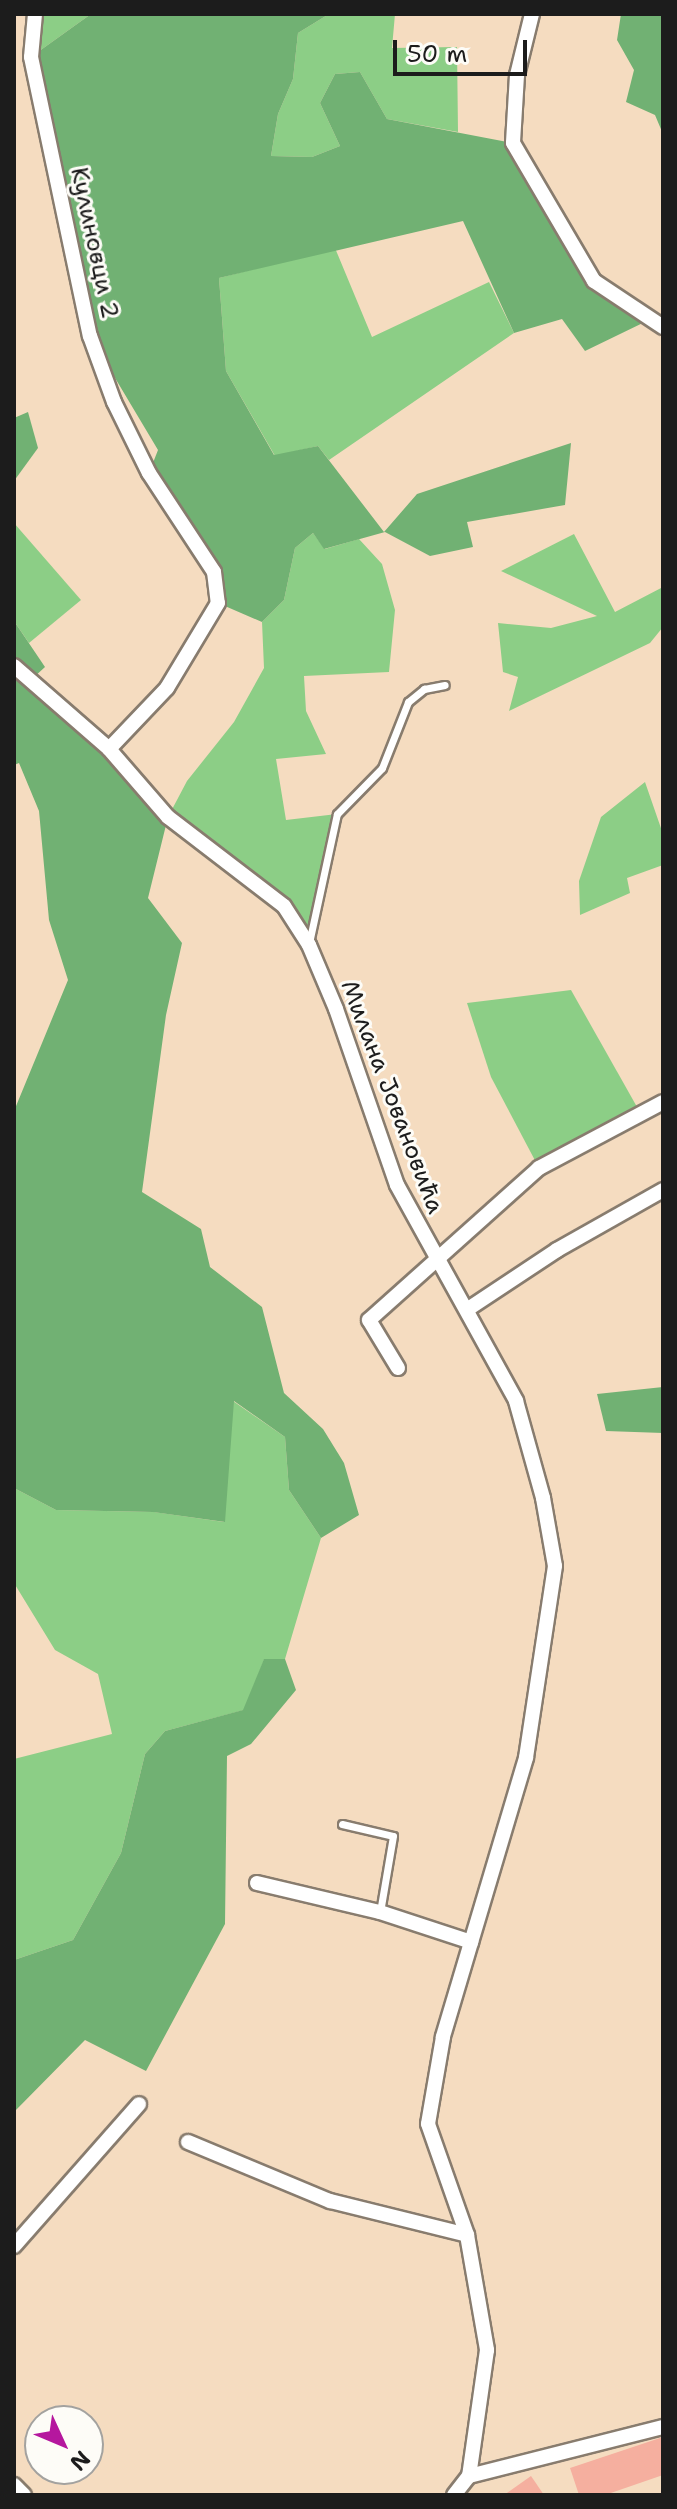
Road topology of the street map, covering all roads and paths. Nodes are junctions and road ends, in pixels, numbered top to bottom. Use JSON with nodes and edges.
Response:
{"nodes":[{"id":1,"x":35,"y":14,"type":"edge"},
{"id":2,"x":532,"y":14,"type":"edge"},
{"id":3,"x":663,"y":327,"type":"edge"},
{"id":4,"x":14,"y":666,"type":"edge"},
{"id":5,"x":445,"y":685,"type":"dead end"},
{"id":6,"x":109,"y":749,"type":"junction"},
{"id":7,"x":309,"y":945,"type":"junction"},
{"id":8,"x":663,"y":1102,"type":"edge"},
{"id":9,"x":663,"y":1190,"type":"edge"},
{"id":10,"x":437,"y":1263,"type":"junction"},
{"id":11,"x":468,"y":1309,"type":"junction"},
{"id":12,"x":398,"y":1368,"type":"dead end"},
{"id":13,"x":342,"y":1824,"type":"dead end"},
{"id":14,"x":257,"y":1883,"type":"dead end"},
{"id":15,"x":380,"y":1912,"type":"junction"},
{"id":16,"x":471,"y":1942,"type":"junction"},
{"id":17,"x":139,"y":2104,"type":"dead end"},
{"id":18,"x":188,"y":2142,"type":"dead end"},
{"id":19,"x":467,"y":2235,"type":"junction"},
{"id":20,"x":14,"y":2246,"type":"edge"},
{"id":21,"x":663,"y":2427,"type":"edge"},
{"id":22,"x":469,"y":2476,"type":"junction"},
{"id":23,"x":14,"y":2485,"type":"edge"},
{"id":24,"x":24,"y":2495,"type":"edge"},
{"id":25,"x":454,"y":2495,"type":"edge"}],
"edges":[{"from":1,"to":6,"type":"street","name":"Кулиновци 2"},
{"from":2,"to":3,"type":"street"},
{"from":4,"to":6,"type":"street","name":"Милана Јовановића"},
{"from":5,"to":7,"type":"lane"},
{"from":6,"to":7,"type":"street","name":"Милана Јовановића"},
{"from":7,"to":10,"type":"street","name":"Милана Јовановића"},
{"from":8,"to":10,"type":"street","name":"Милана Јовановића"},
{"from":9,"to":11,"type":"street"},
{"from":10,"to":11,"type":"street","name":"Милана Јовановића"},
{"from":10,"to":12,"type":"street"},
{"from":11,"to":16,"type":"street","name":"Милана Јовановића"},
{"from":13,"to":15,"type":"lane"},
{"from":14,"to":15,"type":"street"},
{"from":15,"to":16,"type":"street"},
{"from":16,"to":19,"type":"street","name":"Милана Јовановића"},
{"from":17,"to":20,"type":"street"},
{"from":18,"to":19,"type":"street"},
{"from":19,"to":22,"type":"street","name":"Милана Јовановића"},
{"from":21,"to":22,"type":"street"},
{"from":22,"to":25,"type":"street"},
{"from":23,"to":24,"type":"street"}]}
